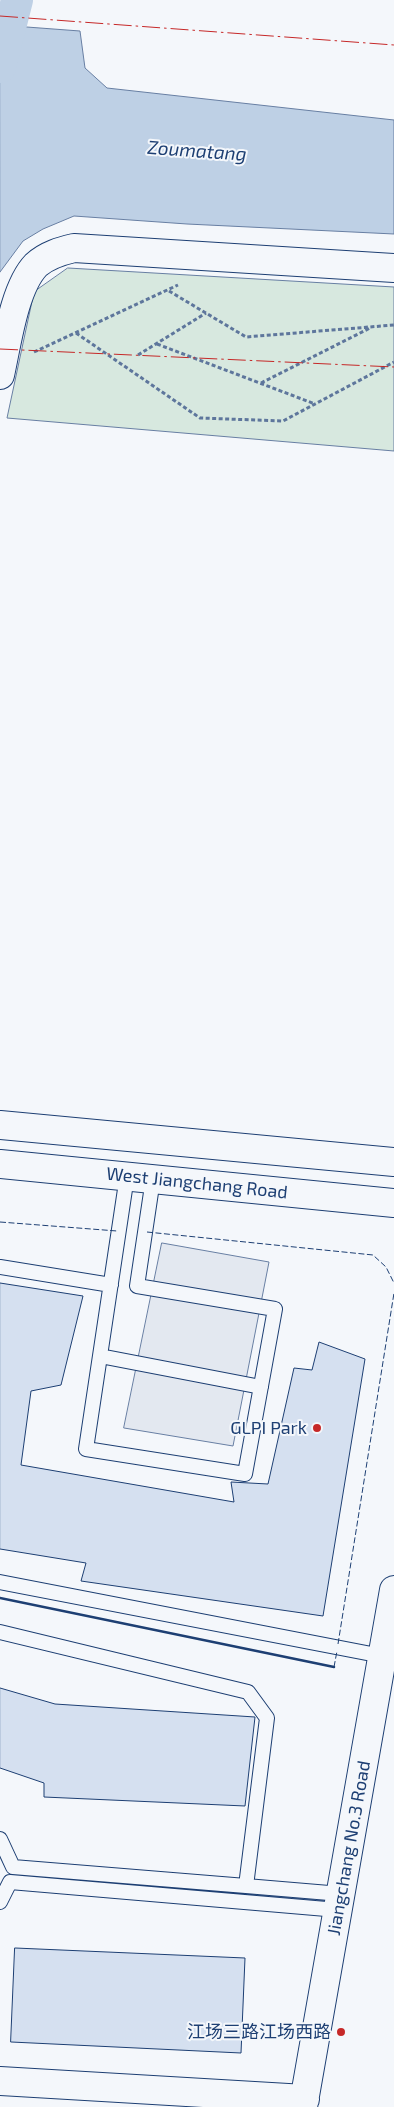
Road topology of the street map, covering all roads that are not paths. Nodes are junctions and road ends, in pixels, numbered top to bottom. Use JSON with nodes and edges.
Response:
{"nodes":[{"id":1,"x":394,"y":268,"type":"edge"},
{"id":2,"x":1,"y":371,"type":"edge"},
{"id":3,"x":0,"y":1125,"type":"edge"},
{"id":4,"x":394,"y":1162,"type":"edge"},
{"id":5,"x":0,"y":1164,"type":"edge"},
{"id":6,"x":140,"y":1178,"type":"junction"},
{"id":7,"x":394,"y":1203,"type":"edge"},
{"id":8,"x":0,"y":1267,"type":"edge"},
{"id":9,"x":111,"y":1285,"type":"junction"},
{"id":10,"x":100,"y":1356,"type":"junction"},
{"id":11,"x":261,"y":1387,"type":"junction"},
{"id":12,"x":0,"y":1582,"type":"edge"},
{"id":13,"x":394,"y":1590,"type":"edge"},
{"id":14,"x":0,"y":1632,"type":"edge"},
{"id":15,"x":382,"y":1656,"type":"junction"},
{"id":16,"x":0,"y":1839,"type":"edge"},
{"id":17,"x":13,"y":1867,"type":"junction"},
{"id":18,"x":10,"y":1882,"type":"junction"},
{"id":19,"x":246,"y":1886,"type":"junction"},
{"id":20,"x":0,"y":1902,"type":"edge"},
{"id":21,"x":339,"y":1902,"type":"junction"},
{"id":22,"x":0,"y":2081,"type":"edge"},
{"id":23,"x":304,"y":2103,"type":"edge"}],
"edges":[{"from":1,"to":2,"type":"street"},
{"from":3,"to":4,"type":"street"},
{"from":5,"to":6,"type":"street","name":"West Jiangchang Road"},
{"from":6,"to":7,"type":"street","name":"West Jiangchang Road"},
{"from":6,"to":9,"type":"lane"},
{"from":6,"to":11,"type":"lane"},
{"from":8,"to":9,"type":"lane"},
{"from":9,"to":10,"type":"lane"},
{"from":10,"to":11,"type":"lane"},
{"from":10,"to":11,"type":"lane"},
{"from":12,"to":15,"type":"lane"},
{"from":13,"to":15,"type":"street","name":"Jiangchang No.3 Road"},
{"from":14,"to":19,"type":"lane"},
{"from":15,"to":21,"type":"street","name":"Jiangchang No.3 Road"},
{"from":16,"to":17,"type":"lane"},
{"from":17,"to":18,"type":"lane"},
{"from":17,"to":19,"type":"lane"},
{"from":18,"to":20,"type":"lane"},
{"from":18,"to":21,"type":"lane"},
{"from":19,"to":21,"type":"lane"},
{"from":21,"to":23,"type":"street","name":"Jiangchang No.3 Road"},
{"from":22,"to":23,"type":"street"}]}
